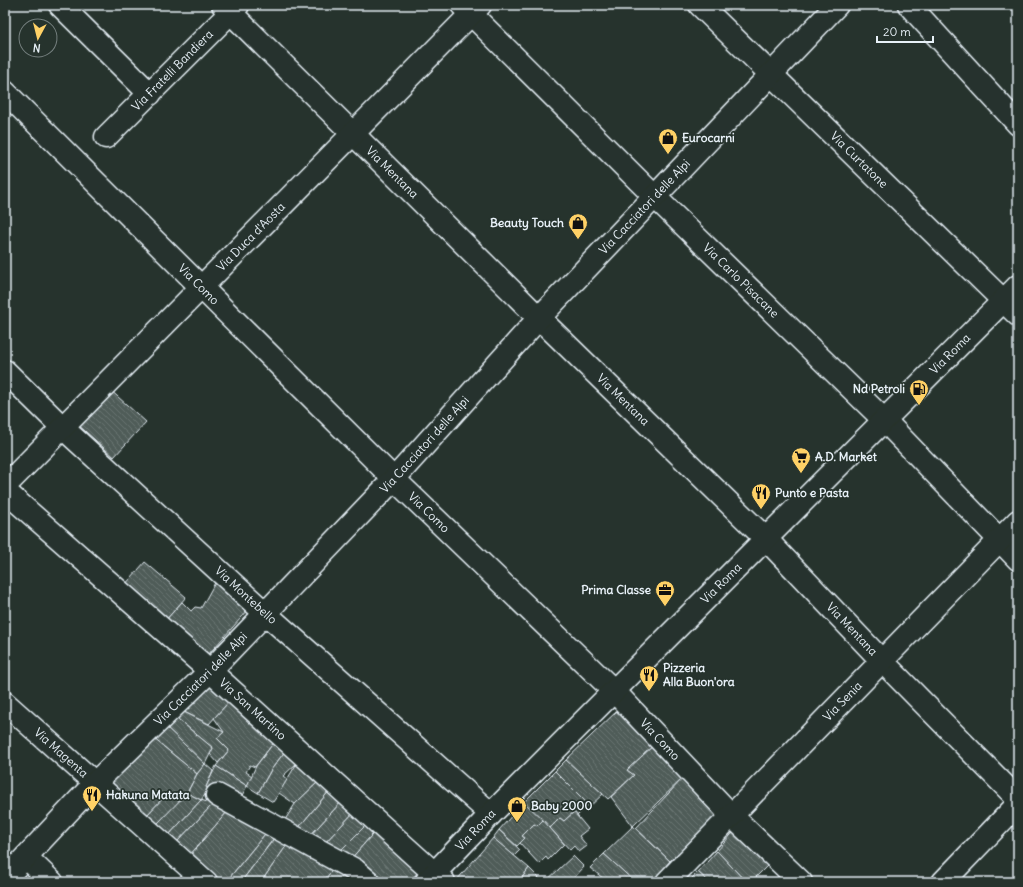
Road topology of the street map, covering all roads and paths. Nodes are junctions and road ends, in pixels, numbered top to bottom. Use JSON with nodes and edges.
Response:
{"nodes":[{"id":1,"x":60,"y":5,"type":"edge"},
{"id":2,"x":700,"y":5,"type":"edge"},
{"id":3,"x":908,"y":5,"type":"edge"},
{"id":4,"x":231,"y":8,"type":"edge"},
{"id":5,"x":471,"y":8,"type":"edge"},
{"id":6,"x":829,"y":8,"type":"edge"},
{"id":7,"x":772,"y":74,"type":"junction"},
{"id":8,"x":5,"y":92,"type":"edge"},
{"id":9,"x":150,"y":94,"type":"junction"},
{"id":10,"x":1018,"y":124,"type":"edge"},
{"id":11,"x":353,"y":134,"type":"junction"},
{"id":12,"x":106,"y":137,"type":"dead end"},
{"id":13,"x":655,"y":197,"type":"junction"},
{"id":14,"x":202,"y":287,"type":"junction"},
{"id":15,"x":1013,"y":301,"type":"edge"},
{"id":16,"x":539,"y":318,"type":"junction"},
{"id":17,"x":5,"y":371,"type":"edge"},
{"id":18,"x":884,"y":420,"type":"junction"},
{"id":19,"x":63,"y":428,"type":"junction"},
{"id":20,"x":394,"y":479,"type":"junction"},
{"id":21,"x":5,"y":486,"type":"edge"},
{"id":22,"x":5,"y":491,"type":"edge"},
{"id":23,"x":1018,"y":521,"type":"edge"},
{"id":24,"x":766,"y":539,"type":"junction"},
{"id":25,"x":999,"y":540,"type":"junction"},
{"id":26,"x":1018,"y":559,"type":"edge"},
{"id":27,"x":265,"y":613,"type":"junction"},
{"id":28,"x":882,"y":661,"type":"junction"},
{"id":29,"x":210,"y":671,"type":"junction"},
{"id":30,"x":615,"y":692,"type":"junction"},
{"id":31,"x":5,"y":703,"type":"edge"},
{"id":32,"x":95,"y":783,"type":"junction"},
{"id":33,"x":217,"y":795,"type":"dead end"},
{"id":34,"x":1018,"y":798,"type":"edge"},
{"id":35,"x":1018,"y":804,"type":"edge"},
{"id":36,"x":491,"y":814,"type":"junction"},
{"id":37,"x":732,"y":816,"type":"junction"},
{"id":38,"x":26,"y":857,"type":"junction"},
{"id":39,"x":5,"y":879,"type":"edge"},
{"id":40,"x":434,"y":879,"type":"edge"},
{"id":41,"x":52,"y":882,"type":"edge"},
{"id":42,"x":206,"y":882,"type":"edge"},
{"id":43,"x":369,"y":882,"type":"edge"},
{"id":44,"x":667,"y":882,"type":"edge"},
{"id":45,"x":801,"y":882,"type":"edge"},
{"id":46,"x":943,"y":882,"type":"edge"}],
"edges":[{"from":1,"to":9,"type":"street"},
{"from":2,"to":7,"type":"street","name":"Via Curtatone"},
{"from":3,"to":10,"type":"street"},
{"from":4,"to":9,"type":"street","name":"Via Fratelli Bandiera"},
{"from":4,"to":11,"type":"street","name":"Via Mentana"},
{"from":5,"to":11,"type":"street","name":"Via Duca d'Aosta"},
{"from":5,"to":13,"type":"street","name":"Via Carlo Pisacane"},
{"from":6,"to":7,"type":"street","name":"Via Cacciatori delle Alpi"},
{"from":7,"to":13,"type":"street","name":"Via Cacciatori delle Alpi"},
{"from":7,"to":15,"type":"street","name":"Via Curtatone"},
{"from":8,"to":14,"type":"street","name":"Via Como"},
{"from":9,"to":12,"type":"street","name":"Via Fratelli Bandiera"},
{"from":11,"to":14,"type":"street","name":"Via Duca d'Aosta"},
{"from":11,"to":16,"type":"street","name":"Via Mentana"},
{"from":13,"to":16,"type":"street","name":"Via Cacciatori delle Alpi"},
{"from":13,"to":18,"type":"street","name":"Via Carlo Pisacane"},
{"from":14,"to":19,"type":"street","name":"Via Duca d'Aosta"},
{"from":14,"to":20,"type":"street","name":"Via Como"},
{"from":15,"to":18,"type":"street","name":"Via Roma"},
{"from":16,"to":20,"type":"street","name":"Via Cacciatori delle Alpi"},
{"from":16,"to":24,"type":"street","name":"Via Mentana"},
{"from":17,"to":19,"type":"street","name":"Via Montebello"},
{"from":18,"to":24,"type":"street","name":"Via Roma"},
{"from":18,"to":25,"type":"street","name":"Via Carlo Pisacane"},
{"from":19,"to":21,"type":"street","name":"Via Duca d'Aosta"},
{"from":19,"to":27,"type":"street","name":"Via Montebello"},
{"from":20,"to":27,"type":"street","name":"Via Cacciatori delle Alpi"},
{"from":20,"to":30,"type":"street","name":"Via Como"},
{"from":22,"to":29,"type":"street","name":"Via San Martino"},
{"from":23,"to":25,"type":"street","name":"Via Senia"},
{"from":24,"to":28,"type":"street","name":"Via Mentana"},
{"from":24,"to":30,"type":"street","name":"Via Roma"},
{"from":25,"to":26,"type":"street","name":"Via Carlo Pisacane"},
{"from":25,"to":28,"type":"street","name":"Via Senia"},
{"from":27,"to":29,"type":"street","name":"Via Cacciatori delle Alpi"},
{"from":27,"to":36,"type":"street","name":"Via Montebello"},
{"from":28,"to":34,"type":"street","name":"Via Mentana"},
{"from":28,"to":37,"type":"street","name":"Via Senia"},
{"from":29,"to":32,"type":"street","name":"Via Cacciatori delle Alpi"},
{"from":29,"to":40,"type":"street","name":"Via San Martino"},
{"from":30,"to":36,"type":"street","name":"Via Roma"},
{"from":30,"to":37,"type":"street","name":"Via Como"},
{"from":31,"to":32,"type":"street","name":"Via Magenta"},
{"from":32,"to":38,"type":"street","name":"Via Cacciatori delle Alpi"},
{"from":32,"to":42,"type":"street","name":"Via Magenta"},
{"from":33,"to":43,"type":"street"},
{"from":35,"to":46,"type":"street"},
{"from":36,"to":40,"type":"street","name":"Via Roma"},
{"from":37,"to":44,"type":"street","name":"Via Senia"},
{"from":37,"to":45,"type":"street","name":"Via Como"},
{"from":38,"to":39,"type":"street","name":"Via Cacciatori delle Alpi"},
{"from":38,"to":41,"type":"street"}]}
